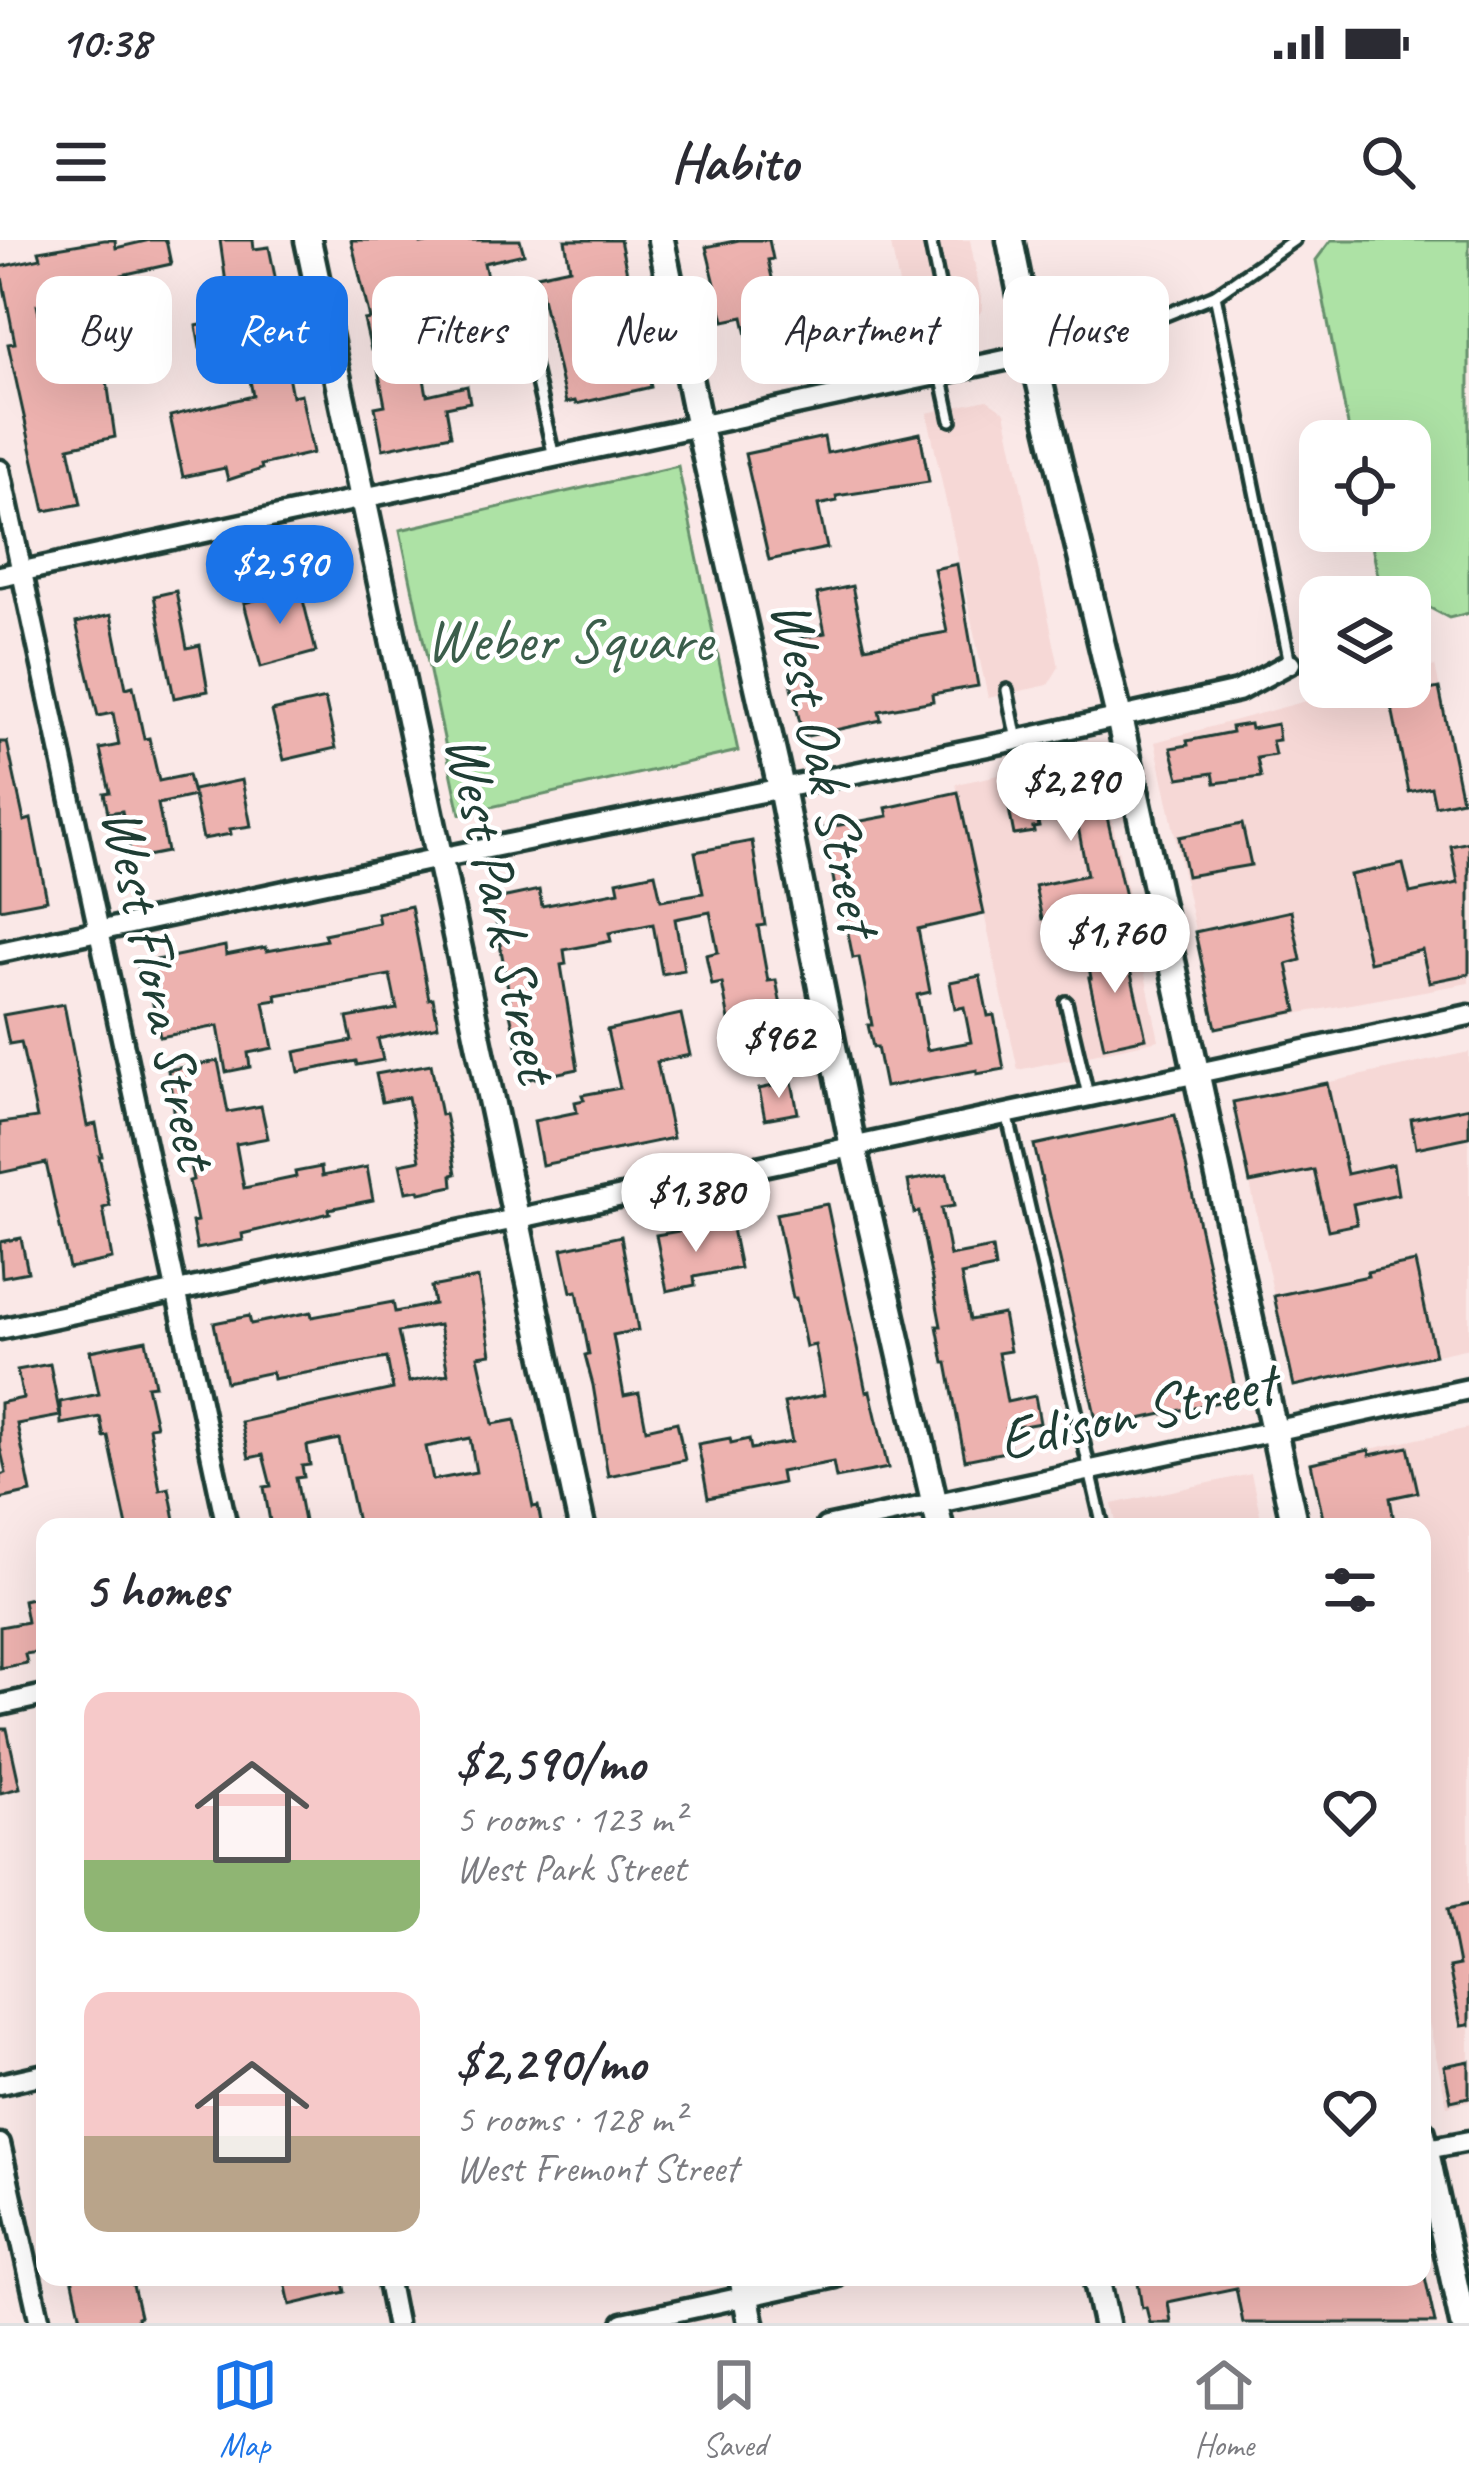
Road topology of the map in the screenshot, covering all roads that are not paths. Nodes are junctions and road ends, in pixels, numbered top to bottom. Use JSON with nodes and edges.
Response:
{"nodes":[{"id":1,"x":308,"y":240,"type":"edge"},
{"id":2,"x":661,"y":240,"type":"edge"},
{"id":3,"x":930,"y":240,"type":"edge"},
{"id":4,"x":1010,"y":240,"type":"edge"},
{"id":5,"x":1294,"y":240,"type":"edge"},
{"id":6,"x":937,"y":276,"type":"edge"},
{"id":7,"x":1018,"y":276,"type":"edge"},
{"id":8,"x":1214,"y":295,"type":"junction"},
{"id":9,"x":1169,"y":313,"type":"edge"},
{"id":10,"x":537,"y":384,"type":"edge"},
{"id":11,"x":896,"y":384,"type":"edge"},
{"id":12,"x":940,"y":384,"type":"edge"},
{"id":13,"x":1041,"y":384,"type":"edge"},
{"id":14,"x":951,"y":419,"type":"dead end"},
{"id":15,"x":699,"y":427,"type":"junction"},
{"id":16,"x":554,"y":457,"type":"junction"},
{"id":17,"x":0,"y":470,"type":"edge"},
{"id":18,"x":363,"y":497,"type":"junction"},
{"id":19,"x":22,"y":571,"type":"junction"},
{"id":20,"x":0,"y":576,"type":"edge"},
{"id":21,"x":1290,"y":663,"type":"joint"},
{"id":22,"x":1007,"y":690,"type":"dead end"},
{"id":23,"x":1119,"y":717,"type":"junction"},
{"id":24,"x":1017,"y":740,"type":"junction"},
{"id":25,"x":781,"y":788,"type":"junction"},
{"id":26,"x":440,"y":857,"type":"junction"},
{"id":27,"x":99,"y":931,"type":"junction"},
{"id":28,"x":0,"y":952,"type":"edge"},
{"id":29,"x":1066,"y":1002,"type":"dead end"},
{"id":30,"x":1469,"y":1015,"type":"edge"},
{"id":31,"x":1197,"y":1071,"type":"junction"},
{"id":32,"x":1088,"y":1095,"type":"junction"},
{"id":33,"x":1007,"y":1113,"type":"junction"},
{"id":34,"x":853,"y":1147,"type":"junction"},
{"id":35,"x":516,"y":1217,"type":"junction"},
{"id":36,"x":176,"y":1291,"type":"junction"},
{"id":37,"x":0,"y":1329,"type":"edge"},
{"id":38,"x":1469,"y":1390,"type":"edge"},
{"id":39,"x":1274,"y":1430,"type":"junction"},
{"id":40,"x":1089,"y":1470,"type":"junction"},
{"id":41,"x":937,"y":1515,"type":"edge"},
{"id":42,"x":224,"y":1518,"type":"edge"},
{"id":43,"x":580,"y":1518,"type":"edge"},
{"id":44,"x":1101,"y":1518,"type":"edge"},
{"id":45,"x":1293,"y":1518,"type":"edge"},
{"id":46,"x":36,"y":1697,"type":"edge"},
{"id":47,"x":0,"y":1705,"type":"edge"},
{"id":48,"x":36,"y":2076,"type":"edge"},
{"id":49,"x":0,"y":2084,"type":"edge"},
{"id":50,"x":1469,"y":2141,"type":"edge"},
{"id":51,"x":1431,"y":2143,"type":"edge"},
{"id":52,"x":0,"y":2144,"type":"edge"},
{"id":53,"x":1431,"y":2180,"type":"edge"},
{"id":54,"x":388,"y":2286,"type":"edge"},
{"id":55,"x":1098,"y":2286,"type":"edge"},
{"id":56,"x":744,"y":2287,"type":"edge"},
{"id":57,"x":40,"y":2323,"type":"edge"},
{"id":58,"x":396,"y":2323,"type":"edge"},
{"id":59,"x":622,"y":2323,"type":"edge"},
{"id":60,"x":751,"y":2323,"type":"edge"},
{"id":61,"x":1106,"y":2323,"type":"edge"},
{"id":62,"x":1463,"y":2323,"type":"edge"}],
"edges":[{"from":1,"to":18,"type":"street","name":"West Park Street"},
{"from":2,"to":15,"type":"street","name":"West Oak Street"},
{"from":3,"to":6,"type":"lane"},
{"from":4,"to":7,"type":"street"},
{"from":5,"to":8,"type":"lane"},
{"from":8,"to":9,"type":"lane"},
{"from":8,"to":21,"type":"lane"},
{"from":10,"to":16,"type":"lane"},
{"from":11,"to":15,"type":"street"},
{"from":12,"to":14,"type":"lane"},
{"from":13,"to":23,"type":"street"},
{"from":15,"to":16,"type":"street"},
{"from":15,"to":25,"type":"street","name":"West Oak Street"},
{"from":16,"to":18,"type":"street"},
{"from":17,"to":19,"type":"street","name":"West Flora Street"},
{"from":18,"to":19,"type":"street"},
{"from":18,"to":26,"type":"street","name":"West Park Street"},
{"from":19,"to":20,"type":"street"},
{"from":19,"to":27,"type":"street","name":"West Flora Street"},
{"from":21,"to":23,"type":"street"},
{"from":22,"to":24,"type":"lane"},
{"from":23,"to":24,"type":"street"},
{"from":23,"to":31,"type":"street"},
{"from":24,"to":25,"type":"street"},
{"from":25,"to":26,"type":"street"},
{"from":25,"to":34,"type":"street","name":"West Oak Street"},
{"from":26,"to":27,"type":"street"},
{"from":26,"to":35,"type":"street","name":"West Park Street"},
{"from":27,"to":28,"type":"street"},
{"from":27,"to":36,"type":"street","name":"West Flora Street"},
{"from":29,"to":32,"type":"lane"},
{"from":30,"to":31,"type":"street"},
{"from":31,"to":32,"type":"street"},
{"from":31,"to":39,"type":"street"},
{"from":32,"to":33,"type":"street"},
{"from":33,"to":34,"type":"street"},
{"from":33,"to":40,"type":"lane"},
{"from":34,"to":35,"type":"street"},
{"from":34,"to":41,"type":"street","name":"West Oak Street"},
{"from":35,"to":36,"type":"street"},
{"from":35,"to":43,"type":"street","name":"West Park Street"},
{"from":36,"to":37,"type":"street"},
{"from":36,"to":42,"type":"street","name":"West Flora Street"},
{"from":38,"to":39,"type":"street","name":"Edison Street"},
{"from":39,"to":40,"type":"street","name":"Edison Street"},
{"from":39,"to":45,"type":"street"},
{"from":40,"to":41,"type":"street","name":"Edison Street"},
{"from":40,"to":44,"type":"lane"},
{"from":46,"to":47,"type":"street"},
{"from":48,"to":49,"type":"street"},
{"from":50,"to":51,"type":"street"},
{"from":52,"to":57,"type":"street"},
{"from":53,"to":62,"type":"street"},
{"from":54,"to":58,"type":"street"},
{"from":55,"to":61,"type":"street"},
{"from":56,"to":59,"type":"street"},
{"from":56,"to":60,"type":"street"}]}
